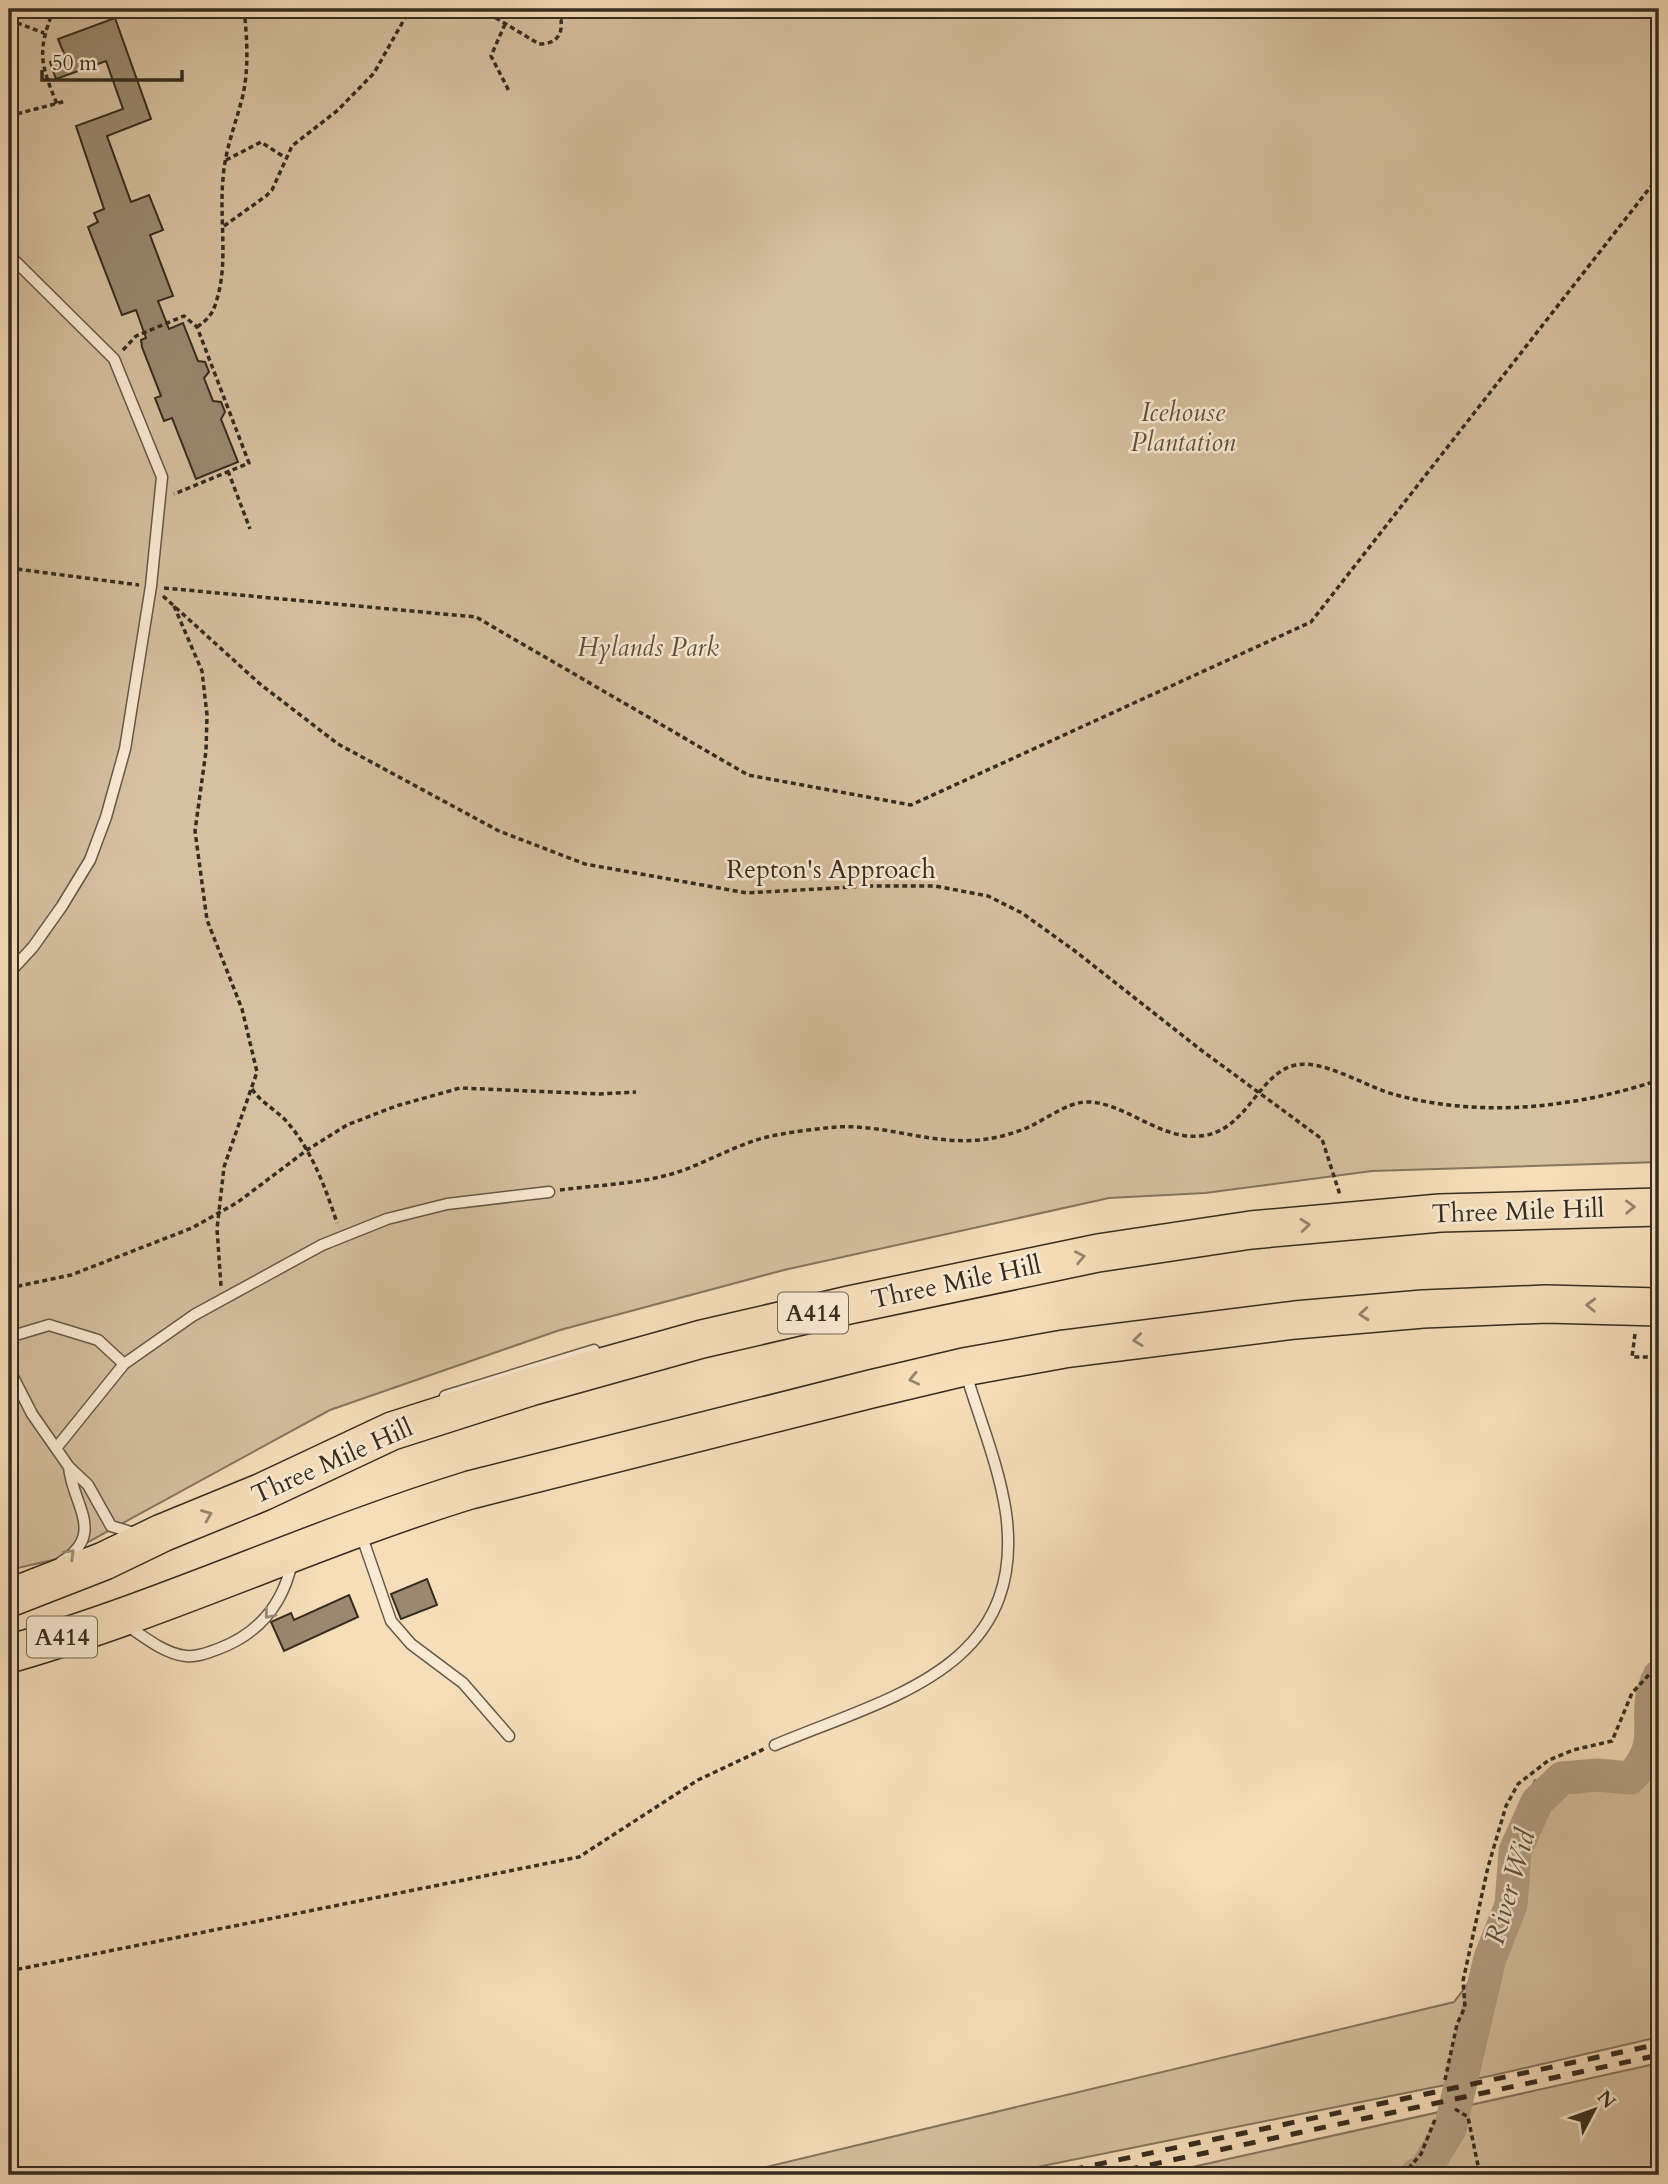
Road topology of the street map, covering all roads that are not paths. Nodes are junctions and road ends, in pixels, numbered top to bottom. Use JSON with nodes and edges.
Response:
{"nodes":[{"id":1,"x":9,"y":255,"type":"edge"},
{"id":2,"x":9,"y":973,"type":"edge"},
{"id":3,"x":550,"y":1192,"type":"road end"},
{"id":4,"x":1659,"y":1207,"type":"edge"},
{"id":5,"x":849,"y":1305,"type":"junction"},
{"id":6,"x":1647,"y":1307,"type":"edge"},
{"id":7,"x":733,"y":1320,"type":"dead end"},
{"id":8,"x":9,"y":1337,"type":"edge"},
{"id":9,"x":601,"y":1349,"type":"dead end"},
{"id":10,"x":124,"y":1364,"type":"junction"},
{"id":11,"x":964,"y":1367,"type":"junction"},
{"id":12,"x":9,"y":1369,"type":"edge"},
{"id":13,"x":434,"y":1399,"type":"dead end"},
{"id":14,"x":363,"y":1432,"type":"dead end"},
{"id":15,"x":57,"y":1447,"type":"junction"},
{"id":16,"x":69,"y":1467,"type":"junction"},
{"id":17,"x":262,"y":1492,"type":"junction"},
{"id":18,"x":358,"y":1527,"type":"junction"},
{"id":19,"x":162,"y":1532,"type":"junction"},
{"id":20,"x":294,"y":1552,"type":"junction"},
{"id":21,"x":44,"y":1569,"type":"dead end"},
{"id":22,"x":9,"y":1598,"type":"edge"},
{"id":23,"x":115,"y":1619,"type":"junction"},
{"id":24,"x":9,"y":1654,"type":"edge"},
{"id":25,"x":509,"y":1736,"type":"dead end"},
{"id":26,"x":775,"y":1745,"type":"road end"}],
"edges":[{"from":1,"to":2,"type":"lane"},
{"from":3,"to":10,"type":"lane"},
{"from":5,"to":4,"type":"highway","name":"Three Mile Hill","number":"A414","one_way":true},
{"from":5,"to":7,"type":"lane"},
{"from":5,"to":17,"type":"highway","name":"Three Mile Hill","number":"A414"},
{"from":6,"to":11,"type":"highway","number":"A414","one_way":true},
{"from":8,"to":10,"type":"lane"},
{"from":9,"to":13,"type":"lane"},
{"from":10,"to":15,"type":"lane"},
{"from":11,"to":18,"type":"highway","number":"A414","one_way":true},
{"from":11,"to":26,"type":"lane"},
{"from":12,"to":15,"type":"lane"},
{"from":14,"to":17,"type":"lane"},
{"from":15,"to":16,"type":"lane"},
{"from":16,"to":19,"type":"lane"},
{"from":21,"to":16,"type":"lane","one_way":true},
{"from":19,"to":17,"type":"highway","name":"Three Mile Hill","number":"A414","one_way":true},
{"from":18,"to":20,"type":"highway","number":"A414"},
{"from":18,"to":25,"type":"lane"},
{"from":19,"to":22,"type":"highway","name":"Three Mile Hill","number":"A414"},
{"from":20,"to":23,"type":"highway","number":"A414"},
{"from":20,"to":23,"type":"lane","one_way":true},
{"from":23,"to":24,"type":"highway","number":"A414"}]}
